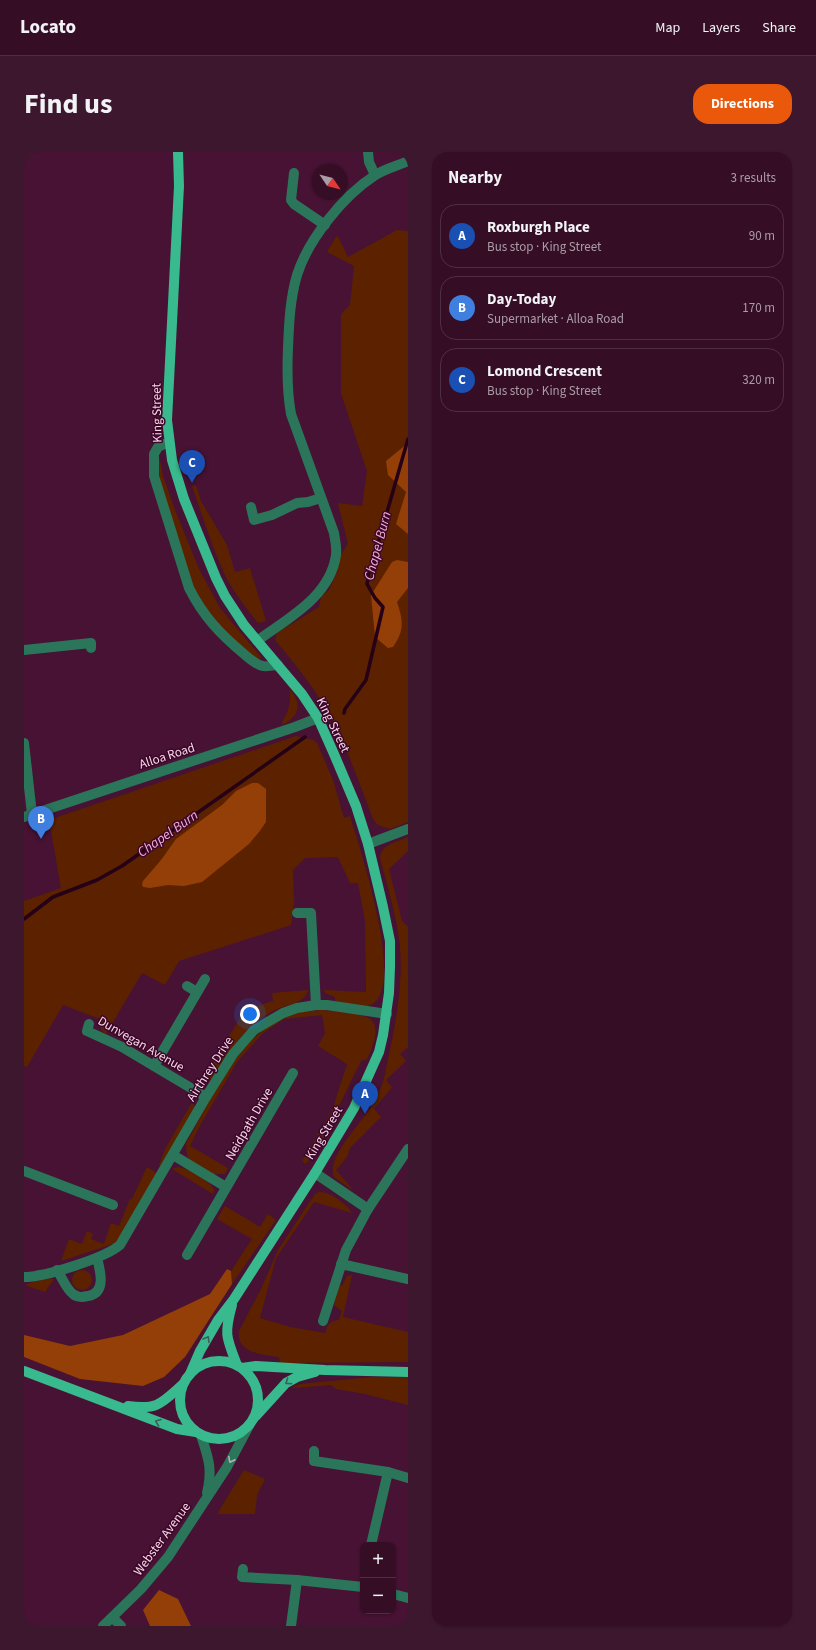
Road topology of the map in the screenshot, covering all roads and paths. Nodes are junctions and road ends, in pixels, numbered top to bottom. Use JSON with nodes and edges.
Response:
{"nodes":[{"id":1,"x":178,"y":152,"type":"edge"},
{"id":2,"x":368,"y":152,"type":"edge"},
{"id":3,"x":408,"y":161,"type":"edge"},
{"id":4,"x":294,"y":173,"type":"dead end"},
{"id":5,"x":375,"y":175,"type":"junction"},
{"id":6,"x":325,"y":225,"type":"junction"},
{"id":7,"x":169,"y":442,"type":"junction"},
{"id":8,"x":321,"y":498,"type":"junction"},
{"id":9,"x":251,"y":507,"type":"dead end"},
{"id":10,"x":257,"y":641,"type":"junction"},
{"id":11,"x":91,"y":648,"type":"dead end"},
{"id":12,"x":24,"y":650,"type":"edge"},
{"id":13,"x":278,"y":665,"type":"junction"},
{"id":14,"x":318,"y":718,"type":"junction"},
{"id":15,"x":24,"y":743,"type":"edge"},
{"id":16,"x":28,"y":815,"type":"edge"},
{"id":17,"x":408,"y":829,"type":"edge"},
{"id":18,"x":368,"y":844,"type":"junction"},
{"id":19,"x":298,"y":913,"type":"dead end"},
{"id":20,"x":205,"y":979,"type":"dead end"},
{"id":21,"x":187,"y":986,"type":"dead end"},
{"id":22,"x":197,"y":992,"type":"junction"},
{"id":23,"x":316,"y":1004,"type":"junction"},
{"id":24,"x":387,"y":1014,"type":"junction"},
{"id":25,"x":89,"y":1024,"type":"dead end"},
{"id":26,"x":154,"y":1066,"type":"junction"},
{"id":27,"x":293,"y":1073,"type":"dead end"},
{"id":28,"x":206,"y":1097,"type":"junction"},
{"id":29,"x":408,"y":1149,"type":"edge"},
{"id":30,"x":173,"y":1155,"type":"junction"},
{"id":31,"x":405,"y":1160,"type":"edge"},
{"id":32,"x":24,"y":1171,"type":"edge"},
{"id":33,"x":315,"y":1173,"type":"junction"},
{"id":34,"x":226,"y":1187,"type":"junction"},
{"id":35,"x":113,"y":1205,"type":"dead end"},
{"id":36,"x":368,"y":1209,"type":"junction"},
{"id":37,"x":187,"y":1254,"type":"dead end"},
{"id":38,"x":97,"y":1258,"type":"junction"},
{"id":39,"x":341,"y":1264,"type":"junction"},
{"id":40,"x":58,"y":1270,"type":"junction"},
{"id":41,"x":24,"y":1277,"type":"edge"},
{"id":42,"x":408,"y":1279,"type":"edge"},
{"id":43,"x":234,"y":1299,"type":"junction"},
{"id":44,"x":323,"y":1321,"type":"dead end"},
{"id":45,"x":239,"y":1367,"type":"junction"},
{"id":46,"x":325,"y":1370,"type":"junction"},
{"id":47,"x":24,"y":1371,"type":"edge"},
{"id":48,"x":408,"y":1372,"type":"edge"},
{"id":49,"x":190,"y":1374,"type":"junction"},
{"id":50,"x":182,"y":1385,"type":"junction"},
{"id":51,"x":110,"y":1403,"type":"junction"},
{"id":52,"x":251,"y":1423,"type":"junction"},
{"id":53,"x":198,"y":1433,"type":"junction"},
{"id":54,"x":314,"y":1451,"type":"dead end"},
{"id":55,"x":388,"y":1472,"type":"junction"},
{"id":56,"x":408,"y":1478,"type":"edge"},
{"id":57,"x":206,"y":1499,"type":"junction"},
{"id":58,"x":372,"y":1542,"type":"edge"},
{"id":59,"x":243,"y":1569,"type":"dead end"},
{"id":60,"x":298,"y":1580,"type":"junction"},
{"id":61,"x":360,"y":1587,"type":"edge"},
{"id":62,"x":396,"y":1595,"type":"edge"},
{"id":63,"x":408,"y":1598,"type":"edge"},
{"id":64,"x":113,"y":1618,"type":"junction"},
{"id":65,"x":103,"y":1626,"type":"edge"},
{"id":66,"x":121,"y":1626,"type":"edge"},
{"id":67,"x":291,"y":1626,"type":"edge"}],
"edges":[{"from":1,"to":7,"type":"main road","name":"King Street"},
{"from":2,"to":5,"type":"street"},
{"from":3,"to":5,"type":"street"},
{"from":4,"to":6,"type":"street"},
{"from":5,"to":6,"type":"street"},
{"from":6,"to":8,"type":"street"},
{"from":7,"to":10,"type":"main road","name":"King Street"},
{"from":7,"to":13,"type":"street"},
{"from":8,"to":9,"type":"street"},
{"from":8,"to":10,"type":"street"},
{"from":10,"to":13,"type":"main road","name":"King Street"},
{"from":11,"to":12,"type":"street"},
{"from":13,"to":14,"type":"main road","name":"King Street"},
{"from":14,"to":16,"type":"street","name":"Alloa Road"},
{"from":14,"to":18,"type":"main road","name":"King Street"},
{"from":15,"to":16,"type":"street"},
{"from":17,"to":18,"type":"street"},
{"from":18,"to":24,"type":"main road","name":"King Street"},
{"from":19,"to":23,"type":"street"},
{"from":20,"to":22,"type":"street"},
{"from":21,"to":22,"type":"street"},
{"from":22,"to":26,"type":"street"},
{"from":23,"to":24,"type":"street","name":"Airthrey Drive"},
{"from":23,"to":28,"type":"street","name":"Airthrey Drive"},
{"from":24,"to":33,"type":"main road","name":"King Street"},
{"from":25,"to":26,"type":"street","name":"Dunvegan Avenue"},
{"from":26,"to":28,"type":"street","name":"Dunvegan Avenue"},
{"from":27,"to":34,"type":"street","name":"Neidpath Drive"},
{"from":28,"to":30,"type":"street","name":"Airthrey Drive"},
{"from":29,"to":31,"type":"street"},
{"from":30,"to":34,"type":"street"},
{"from":30,"to":38,"type":"street","name":"Airthrey Drive"},
{"from":31,"to":36,"type":"street"},
{"from":32,"to":35,"type":"street"},
{"from":33,"to":36,"type":"street"},
{"from":33,"to":43,"type":"main road","name":"King Street"},
{"from":34,"to":37,"type":"street","name":"Neidpath Drive"},
{"from":36,"to":39,"type":"street"},
{"from":38,"to":40,"type":"street"},
{"from":38,"to":40,"type":"street"},
{"from":39,"to":42,"type":"street"},
{"from":39,"to":44,"type":"street"},
{"from":40,"to":41,"type":"street"},
{"from":43,"to":45,"type":"main road","name":"King Street"},
{"from":49,"to":43,"type":"main road","name":"King Street","one_way":true},
{"from":45,"to":46,"type":"main road"},
{"from":45,"to":49,"type":"main road"},
{"from":45,"to":52,"type":"main road"},
{"from":46,"to":48,"type":"main road"},
{"from":46,"to":52,"type":"main road","one_way":true},
{"from":47,"to":51,"type":"main road"},
{"from":49,"to":50,"type":"main road"},
{"from":50,"to":51,"type":"main road"},
{"from":50,"to":53,"type":"main road"},
{"from":53,"to":51,"type":"main road","one_way":true},
{"from":52,"to":53,"type":"main road"},
{"from":52,"to":57,"type":"street","name":"Webster Avenue","one_way":true},
{"from":53,"to":57,"type":"street","name":"Webster Avenue"},
{"from":54,"to":55,"type":"street"},
{"from":55,"to":56,"type":"street"},
{"from":55,"to":58,"type":"street"},
{"from":57,"to":64,"type":"street","name":"Webster Avenue"},
{"from":59,"to":60,"type":"street"},
{"from":60,"to":61,"type":"street"},
{"from":60,"to":67,"type":"street"},
{"from":62,"to":63,"type":"street"},
{"from":64,"to":65,"type":"street","name":"Webster Avenue"},
{"from":64,"to":66,"type":"street"}]}
